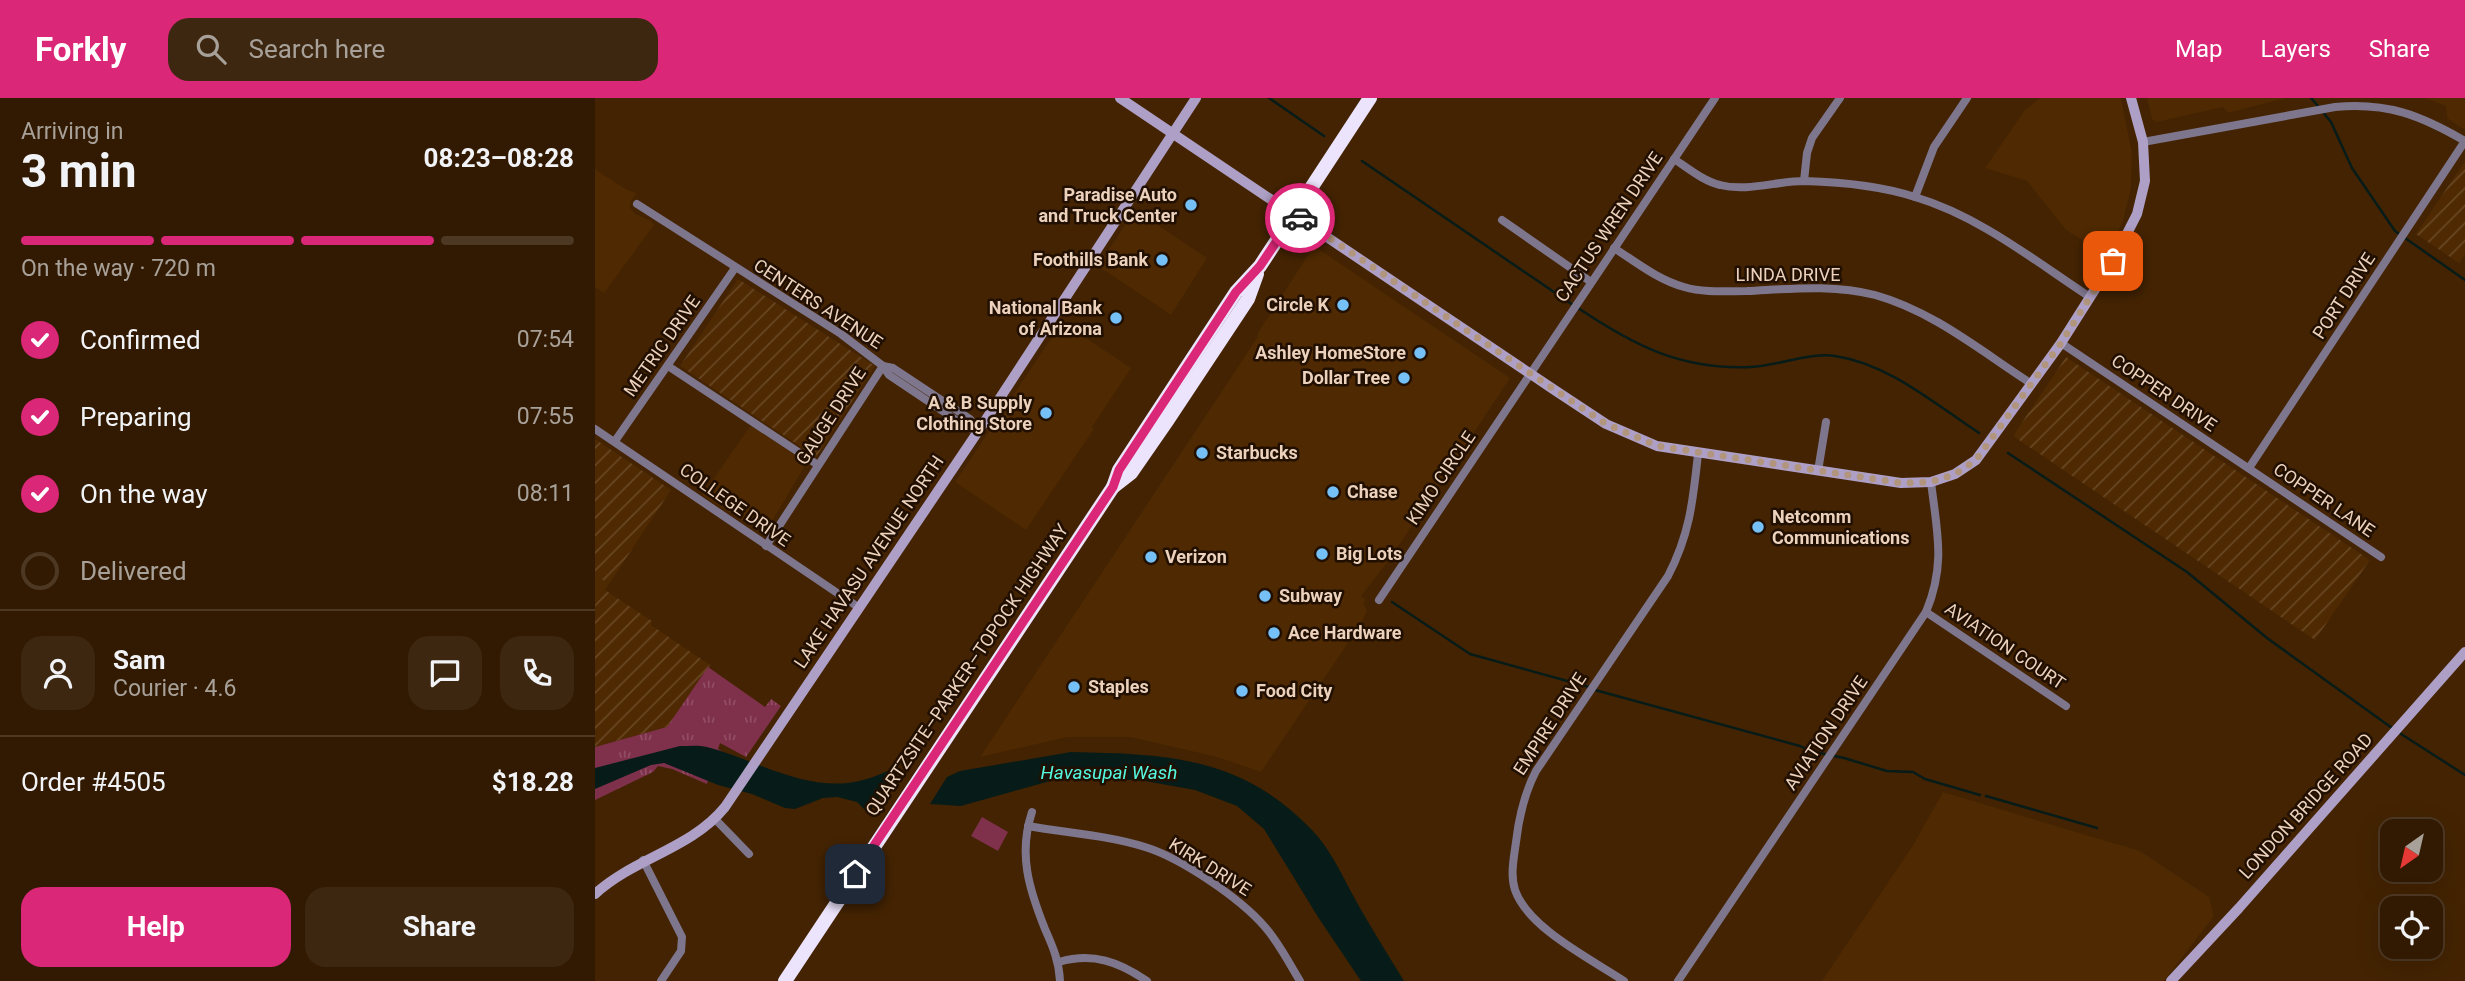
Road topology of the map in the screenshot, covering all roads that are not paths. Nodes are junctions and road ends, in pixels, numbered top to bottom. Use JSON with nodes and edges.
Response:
{"nodes":[{"id":1,"x":1120,"y":98,"type":"edge"},
{"id":2,"x":1196,"y":98,"type":"edge"},
{"id":3,"x":1370,"y":98,"type":"edge"},
{"id":4,"x":1715,"y":98,"type":"edge"},
{"id":5,"x":1840,"y":98,"type":"edge"},
{"id":6,"x":1967,"y":98,"type":"edge"},
{"id":7,"x":2131,"y":98,"type":"edge"},
{"id":8,"x":1174,"y":133,"type":"junction"},
{"id":9,"x":2465,"y":141,"type":"edge"},
{"id":10,"x":2143,"y":142,"type":"junction"},
{"id":11,"x":1674,"y":159,"type":"junction"},
{"id":12,"x":1804,"y":181,"type":"junction"},
{"id":13,"x":1915,"y":197,"type":"junction"},
{"id":14,"x":637,"y":204,"type":"dead end"},
{"id":15,"x":1295,"y":214,"type":"junction"},
{"id":16,"x":1501,"y":220,"type":"dead end"},
{"id":17,"x":1614,"y":248,"type":"junction"},
{"id":18,"x":735,"y":268,"type":"junction"},
{"id":19,"x":1591,"y":282,"type":"junction"},
{"id":20,"x":2090,"y":297,"type":"junction"},
{"id":21,"x":2061,"y":343,"type":"junction"},
{"id":22,"x":668,"y":366,"type":"junction"},
{"id":23,"x":883,"y":366,"type":"junction"},
{"id":24,"x":1530,"y":373,"type":"junction"},
{"id":25,"x":2032,"y":384,"type":"junction"},
{"id":26,"x":1826,"y":422,"type":"dead end"},
{"id":27,"x":595,"y":429,"type":"edge"},
{"id":28,"x":978,"y":431,"type":"junction"},
{"id":29,"x":615,"y":441,"type":"junction"},
{"id":30,"x":1698,"y":454,"type":"junction"},
{"id":31,"x":818,"y":465,"type":"junction"},
{"id":32,"x":2249,"y":468,"type":"junction"},
{"id":33,"x":1818,"y":471,"type":"junction"},
{"id":34,"x":1931,"y":482,"type":"junction"},
{"id":35,"x":766,"y":546,"type":"junction"},
{"id":36,"x":2381,"y":557,"type":"dead end"},
{"id":37,"x":1378,"y":600,"type":"dead end"},
{"id":38,"x":859,"y":607,"type":"junction"},
{"id":39,"x":1926,"y":612,"type":"junction"},
{"id":40,"x":2465,"y":652,"type":"edge"},
{"id":41,"x":2066,"y":706,"type":"dead end"},
{"id":42,"x":1032,"y":811,"type":"dead end"},
{"id":43,"x":715,"y":820,"type":"junction"},
{"id":44,"x":1028,"y":826,"type":"junction"},
{"id":45,"x":749,"y":854,"type":"dead end"},
{"id":46,"x":643,"y":860,"type":"junction"},
{"id":47,"x":595,"y":894,"type":"edge"},
{"id":48,"x":1059,"y":962,"type":"junction"},
{"id":49,"x":661,"y":981,"type":"edge"},
{"id":50,"x":785,"y":981,"type":"edge"},
{"id":51,"x":1060,"y":981,"type":"edge"},
{"id":52,"x":1147,"y":981,"type":"edge"},
{"id":53,"x":1300,"y":981,"type":"edge"},
{"id":54,"x":1624,"y":981,"type":"edge"},
{"id":55,"x":1678,"y":981,"type":"edge"},
{"id":56,"x":2171,"y":981,"type":"edge"}],
"edges":[{"from":1,"to":8,"type":"street"},
{"from":2,"to":8,"type":"street","name":"LAKE HAVASU AVENUE NORTH"},
{"from":3,"to":15,"type":"highway","name":"QUARTZSITE–PARKER–TOPOCK HIGHWAY"},
{"from":4,"to":11,"type":"street","name":"CACTUS WREN DRIVE"},
{"from":5,"to":12,"type":"street"},
{"from":6,"to":13,"type":"street"},
{"from":7,"to":10,"type":"street"},
{"from":8,"to":15,"type":"street"},
{"from":8,"to":28,"type":"street","name":"LAKE HAVASU AVENUE NORTH"},
{"from":9,"to":10,"type":"street"},
{"from":9,"to":32,"type":"street","name":"PORT DRIVE"},
{"from":10,"to":20,"type":"street"},
{"from":11,"to":12,"type":"street"},
{"from":11,"to":17,"type":"street","name":"CACTUS WREN DRIVE"},
{"from":12,"to":13,"type":"street"},
{"from":13,"to":20,"type":"street"},
{"from":14,"to":18,"type":"street","name":"CENTERS AVENUE"},
{"from":15,"to":24,"type":"street"},
{"from":15,"to":50,"type":"highway","name":"QUARTZSITE–PARKER–TOPOCK HIGHWAY"},
{"from":16,"to":19,"type":"street"},
{"from":17,"to":19,"type":"street","name":"CACTUS WREN DRIVE"},
{"from":17,"to":25,"type":"street","name":"LINDA DRIVE"},
{"from":18,"to":22,"type":"street","name":"METRIC DRIVE"},
{"from":18,"to":23,"type":"street","name":"CENTERS AVENUE"},
{"from":19,"to":24,"type":"street","name":"CACTUS WREN DRIVE"},
{"from":20,"to":21,"type":"street"},
{"from":21,"to":25,"type":"street"},
{"from":21,"to":32,"type":"street","name":"COPPER DRIVE"},
{"from":22,"to":29,"type":"street","name":"METRIC DRIVE"},
{"from":22,"to":31,"type":"street"},
{"from":23,"to":28,"type":"street","name":"CENTERS AVENUE"},
{"from":23,"to":31,"type":"street","name":"GAUGE DRIVE"},
{"from":24,"to":30,"type":"street"},
{"from":24,"to":37,"type":"street","name":"KIMO CIRCLE"},
{"from":25,"to":34,"type":"street"},
{"from":26,"to":33,"type":"street"},
{"from":27,"to":29,"type":"street","name":"COLLEGE DRIVE"},
{"from":28,"to":38,"type":"street","name":"LAKE HAVASU AVENUE NORTH"},
{"from":29,"to":35,"type":"street","name":"COLLEGE DRIVE"},
{"from":30,"to":33,"type":"street"},
{"from":30,"to":54,"type":"street","name":"EMPIRE DRIVE"},
{"from":31,"to":35,"type":"street","name":"GAUGE DRIVE"},
{"from":32,"to":36,"type":"street","name":"COPPER LANE"},
{"from":33,"to":34,"type":"street"},
{"from":34,"to":39,"type":"street","name":"AVIATION DRIVE"},
{"from":35,"to":38,"type":"street","name":"COLLEGE DRIVE"},
{"from":38,"to":43,"type":"street","name":"LAKE HAVASU AVENUE NORTH"},
{"from":39,"to":41,"type":"street","name":"AVIATION COURT"},
{"from":39,"to":55,"type":"street","name":"AVIATION DRIVE"},
{"from":40,"to":56,"type":"street","name":"LONDON BRIDGE ROAD"},
{"from":42,"to":44,"type":"street"},
{"from":43,"to":45,"type":"street"},
{"from":43,"to":46,"type":"street","name":"LAKE HAVASU AVENUE NORTH"},
{"from":44,"to":48,"type":"street"},
{"from":44,"to":53,"type":"street","name":"KIRK DRIVE"},
{"from":46,"to":47,"type":"street","name":"LAKE HAVASU AVENUE NORTH"},
{"from":46,"to":49,"type":"street"},
{"from":48,"to":51,"type":"street"},
{"from":48,"to":52,"type":"street"}]}
